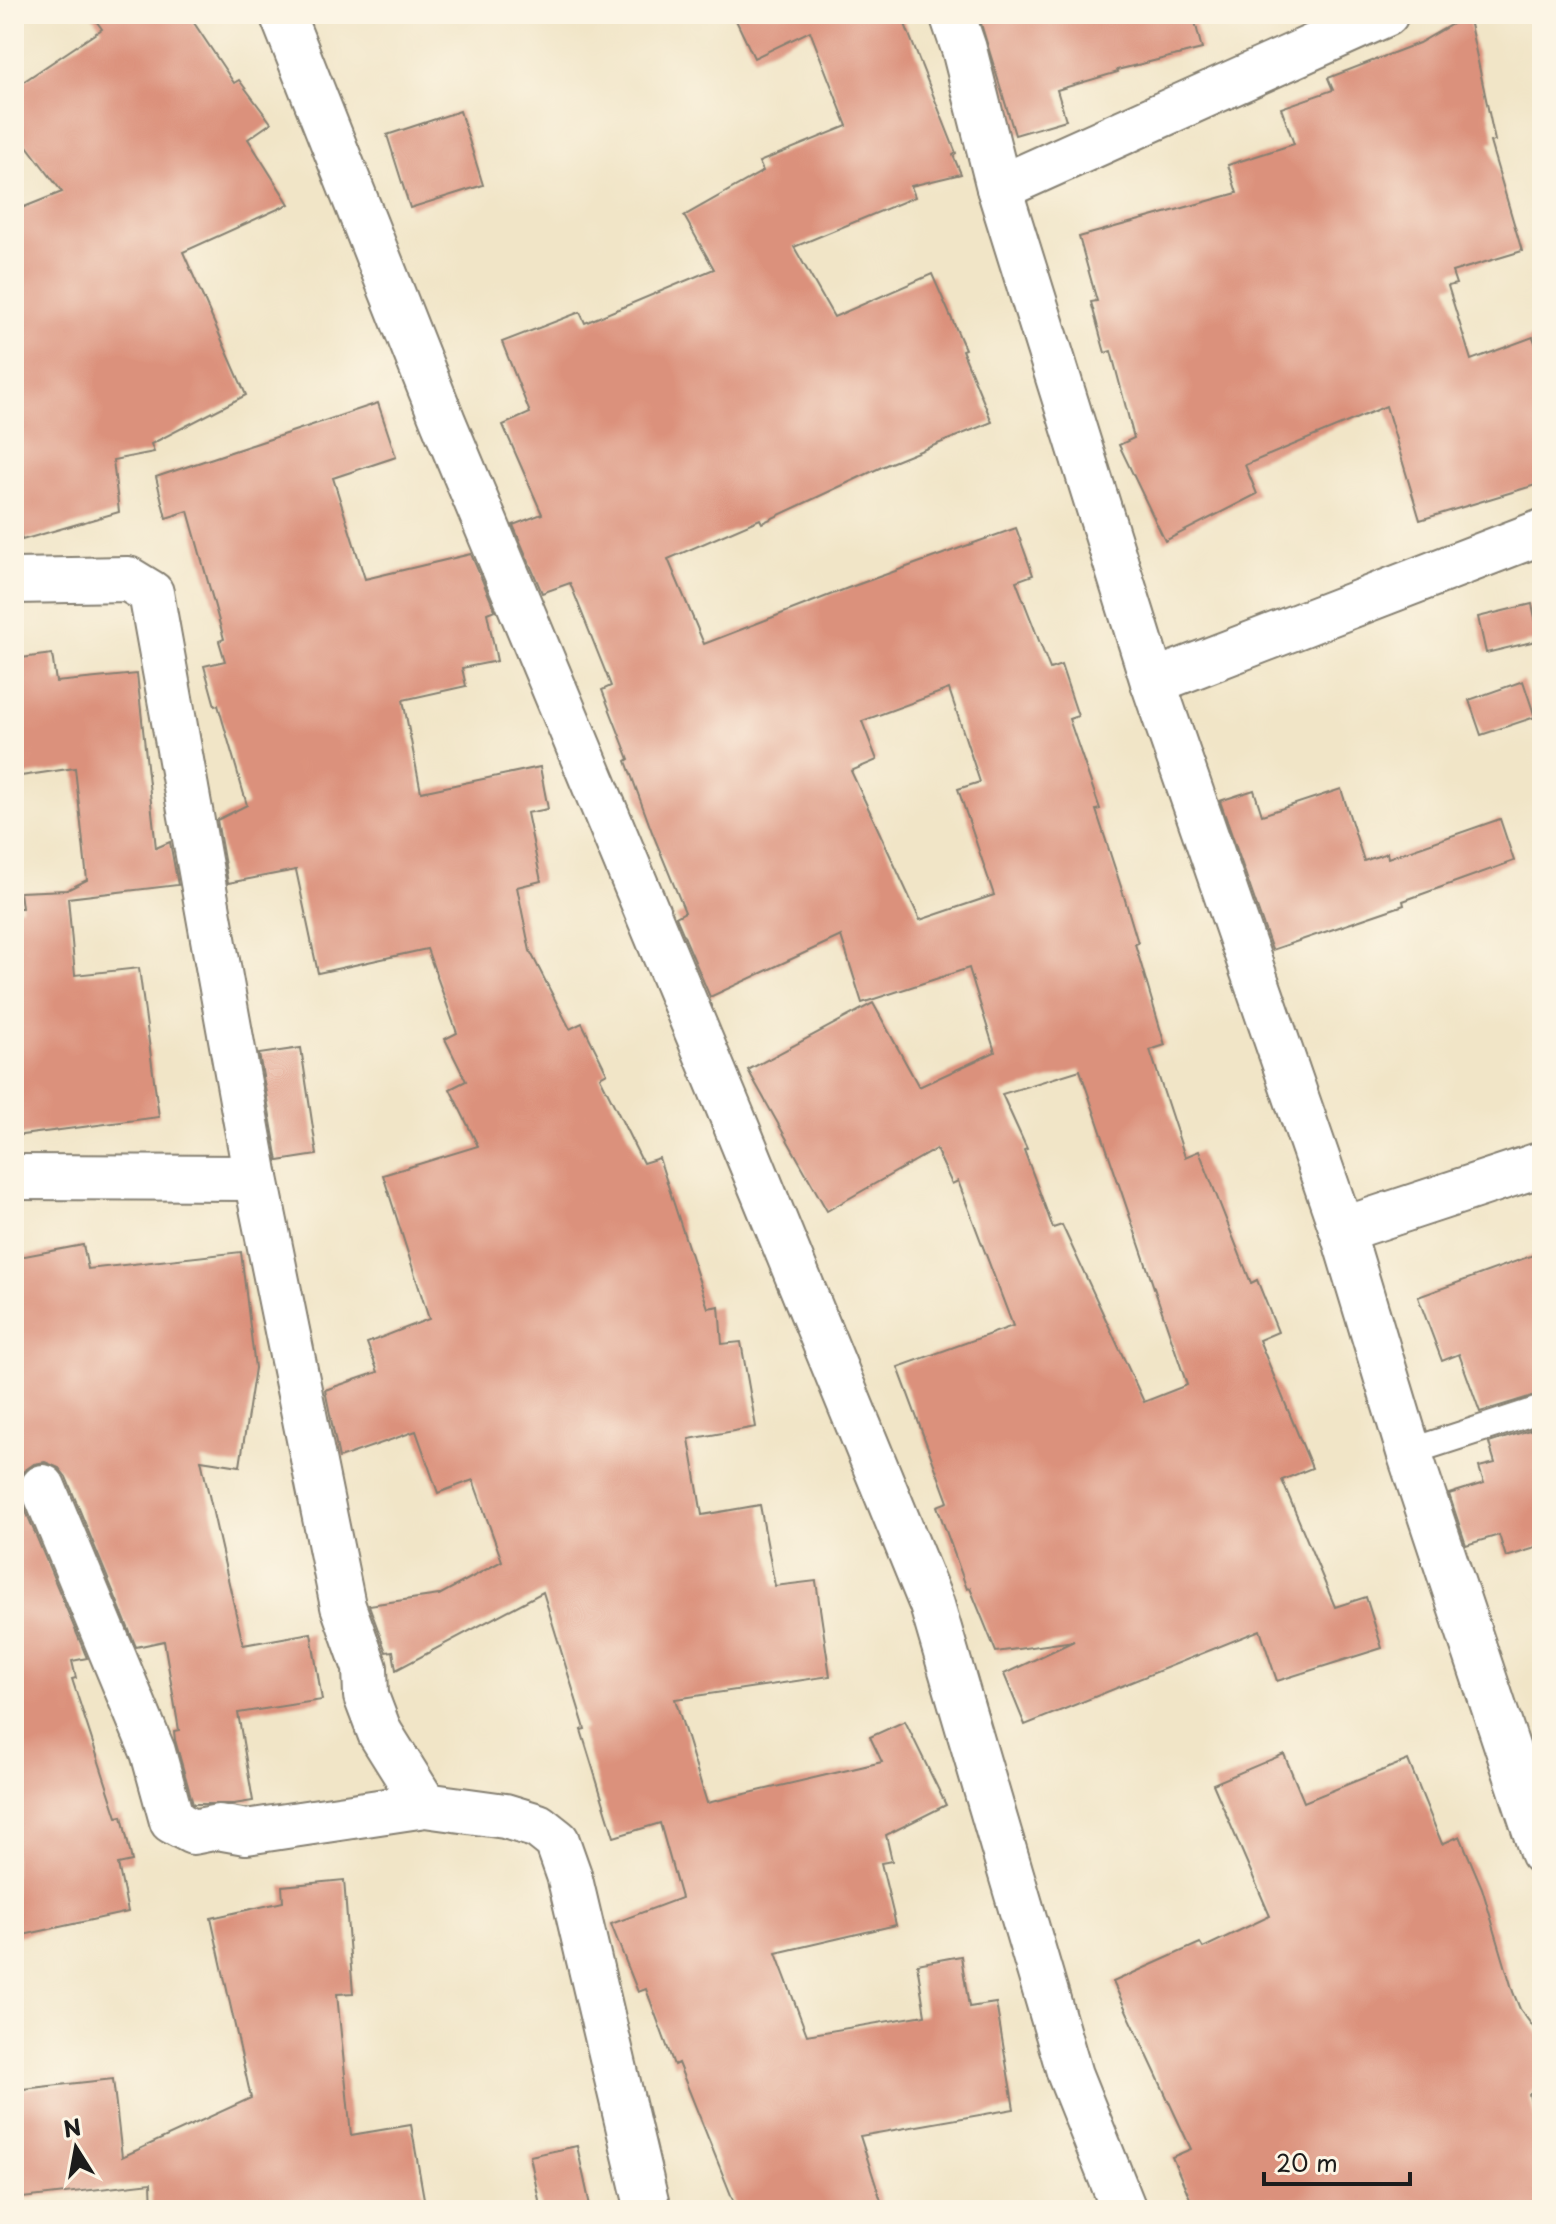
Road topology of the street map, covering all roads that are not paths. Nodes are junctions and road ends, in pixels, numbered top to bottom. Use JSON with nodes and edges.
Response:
{"nodes":[{"id":1,"x":282,"y":14,"type":"edge"},
{"id":2,"x":952,"y":14,"type":"edge"},
{"id":3,"x":1386,"y":14,"type":"edge"},
{"id":4,"x":999,"y":188,"type":"junction"},
{"id":5,"x":1542,"y":532,"type":"edge"},
{"id":6,"x":14,"y":581,"type":"edge"},
{"id":7,"x":1153,"y":682,"type":"junction"},
{"id":8,"x":1542,"y":1164,"type":"edge"},
{"id":9,"x":14,"y":1177,"type":"edge"},
{"id":10,"x":256,"y":1178,"type":"junction"},
{"id":11,"x":1342,"y":1230,"type":"junction"},
{"id":12,"x":1542,"y":1409,"type":"edge"},
{"id":13,"x":1409,"y":1452,"type":"junction"},
{"id":14,"x":43,"y":1487,"type":"dead end"},
{"id":15,"x":425,"y":1805,"type":"junction"},
{"id":16,"x":1542,"y":1852,"type":"edge"},
{"id":17,"x":648,"y":2210,"type":"edge"},
{"id":18,"x":1124,"y":2210,"type":"edge"}],
"edges":[{"from":1,"to":18,"type":"street"},
{"from":2,"to":4,"type":"street"},
{"from":3,"to":4,"type":"street"},
{"from":4,"to":7,"type":"street"},
{"from":5,"to":7,"type":"street"},
{"from":6,"to":10,"type":"street"},
{"from":7,"to":11,"type":"street"},
{"from":8,"to":11,"type":"street"},
{"from":9,"to":10,"type":"street"},
{"from":10,"to":15,"type":"street"},
{"from":11,"to":13,"type":"street"},
{"from":12,"to":13,"type":"lane"},
{"from":13,"to":16,"type":"street"},
{"from":14,"to":15,"type":"street"},
{"from":15,"to":17,"type":"street"}]}
